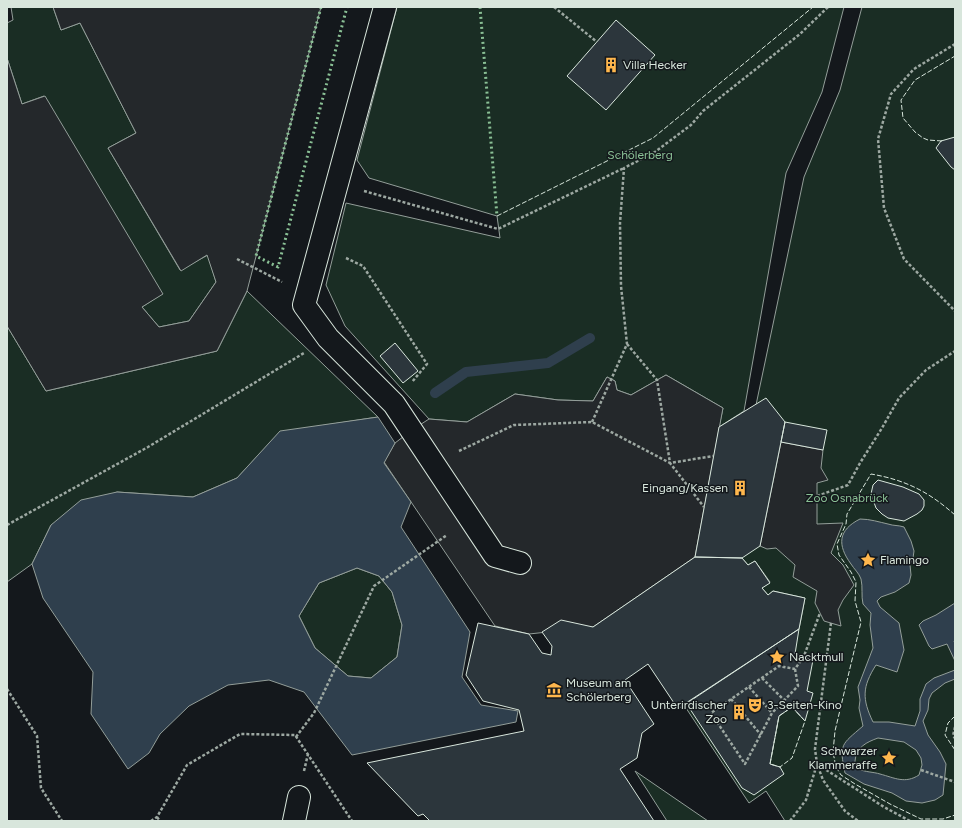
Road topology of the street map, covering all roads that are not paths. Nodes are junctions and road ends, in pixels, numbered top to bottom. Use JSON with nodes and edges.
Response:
{"nodes":[{"id":1,"x":385,"y":7,"type":"edge"},
{"id":2,"x":520,"y":562,"type":"dead end"},
{"id":3,"x":299,"y":797,"type":"dead end"},
{"id":4,"x":294,"y":821,"type":"edge"}],
"edges":[{"from":1,"to":2,"type":"lane"},
{"from":3,"to":4,"type":"lane"}]}
